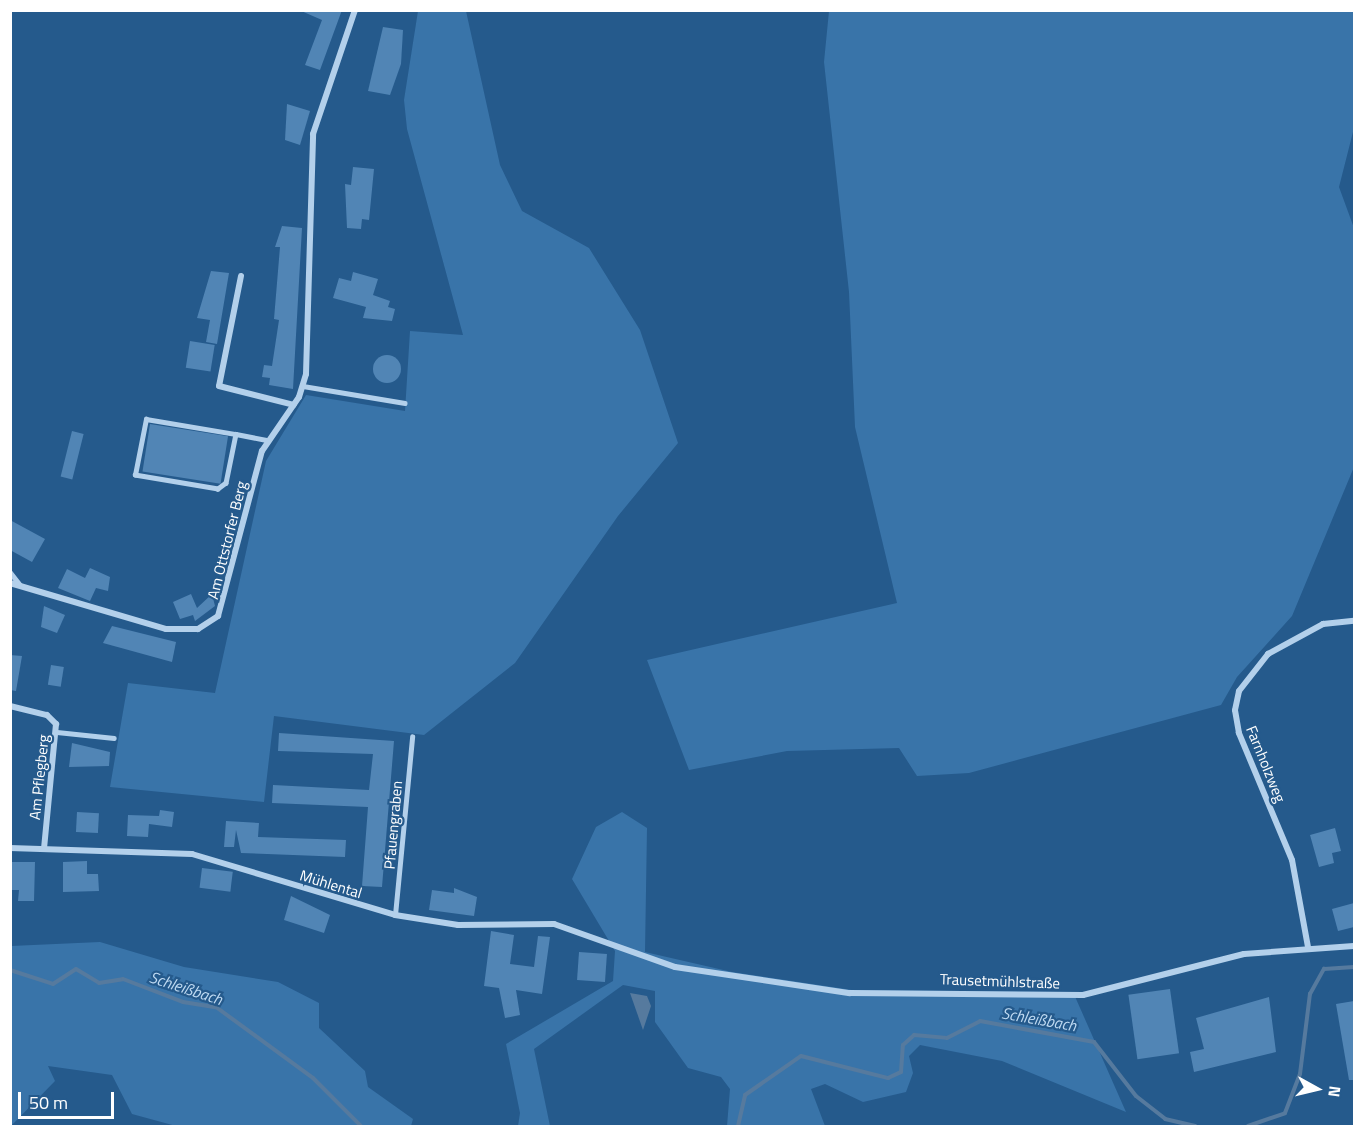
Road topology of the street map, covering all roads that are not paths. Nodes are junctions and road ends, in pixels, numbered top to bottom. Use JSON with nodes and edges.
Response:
{"nodes":[{"id":1,"x":355,"y":10,"type":"edge"},
{"id":2,"x":241,"y":276,"type":"dead end"},
{"id":3,"x":303,"y":386,"type":"junction"},
{"id":4,"x":405,"y":403,"type":"dead end"},
{"id":5,"x":294,"y":405,"type":"junction"},
{"id":6,"x":236,"y":434,"type":"junction"},
{"id":7,"x":267,"y":440,"type":"junction"},
{"id":8,"x":10,"y":572,"type":"edge"},
{"id":9,"x":10,"y":583,"type":"edge"},
{"id":10,"x":20,"y":585,"type":"junction"},
{"id":11,"x":1354,"y":621,"type":"edge"},
{"id":12,"x":10,"y":706,"type":"edge"},
{"id":13,"x":57,"y":732,"type":"junction"},
{"id":14,"x":412,"y":737,"type":"dead end"},
{"id":15,"x":114,"y":738,"type":"dead end"},
{"id":16,"x":10,"y":848,"type":"edge"},
{"id":17,"x":44,"y":848,"type":"junction"},
{"id":18,"x":395,"y":915,"type":"junction"},
{"id":19,"x":1354,"y":946,"type":"edge"},
{"id":20,"x":1308,"y":947,"type":"junction"},
{"id":21,"x":642,"y":957,"type":"joint"}],
"edges":[{"from":1,"to":3,"type":"street","name":"Am Ottstorfer Berg"},
{"from":2,"to":5,"type":"street"},
{"from":3,"to":4,"type":"lane"},
{"from":3,"to":5,"type":"street","name":"Am Ottstorfer Berg"},
{"from":5,"to":7,"type":"street","name":"Am Ottstorfer Berg"},
{"from":6,"to":6,"type":"lane"},
{"from":6,"to":7,"type":"lane"},
{"from":7,"to":10,"type":"street","name":"Am Ottstorfer Berg"},
{"from":8,"to":10,"type":"lane"},
{"from":9,"to":10,"type":"street","name":"Am Ottstorfer Berg"},
{"from":11,"to":20,"type":"street","name":"Farnholzweg"},
{"from":12,"to":13,"type":"street","name":"Am Pflegberg"},
{"from":13,"to":15,"type":"lane"},
{"from":13,"to":17,"type":"street","name":"Am Pflegberg"},
{"from":14,"to":18,"type":"lane","name":"Pfauengraben"},
{"from":16,"to":17,"type":"street","name":"Mühlental"},
{"from":17,"to":18,"type":"street","name":"Mühlental"},
{"from":18,"to":21,"type":"street","name":"Mühlental"},
{"from":19,"to":20,"type":"street","name":"Trausetmühlstraße"},
{"from":20,"to":21,"type":"street","name":"Trausetmühlstraße"}]}
